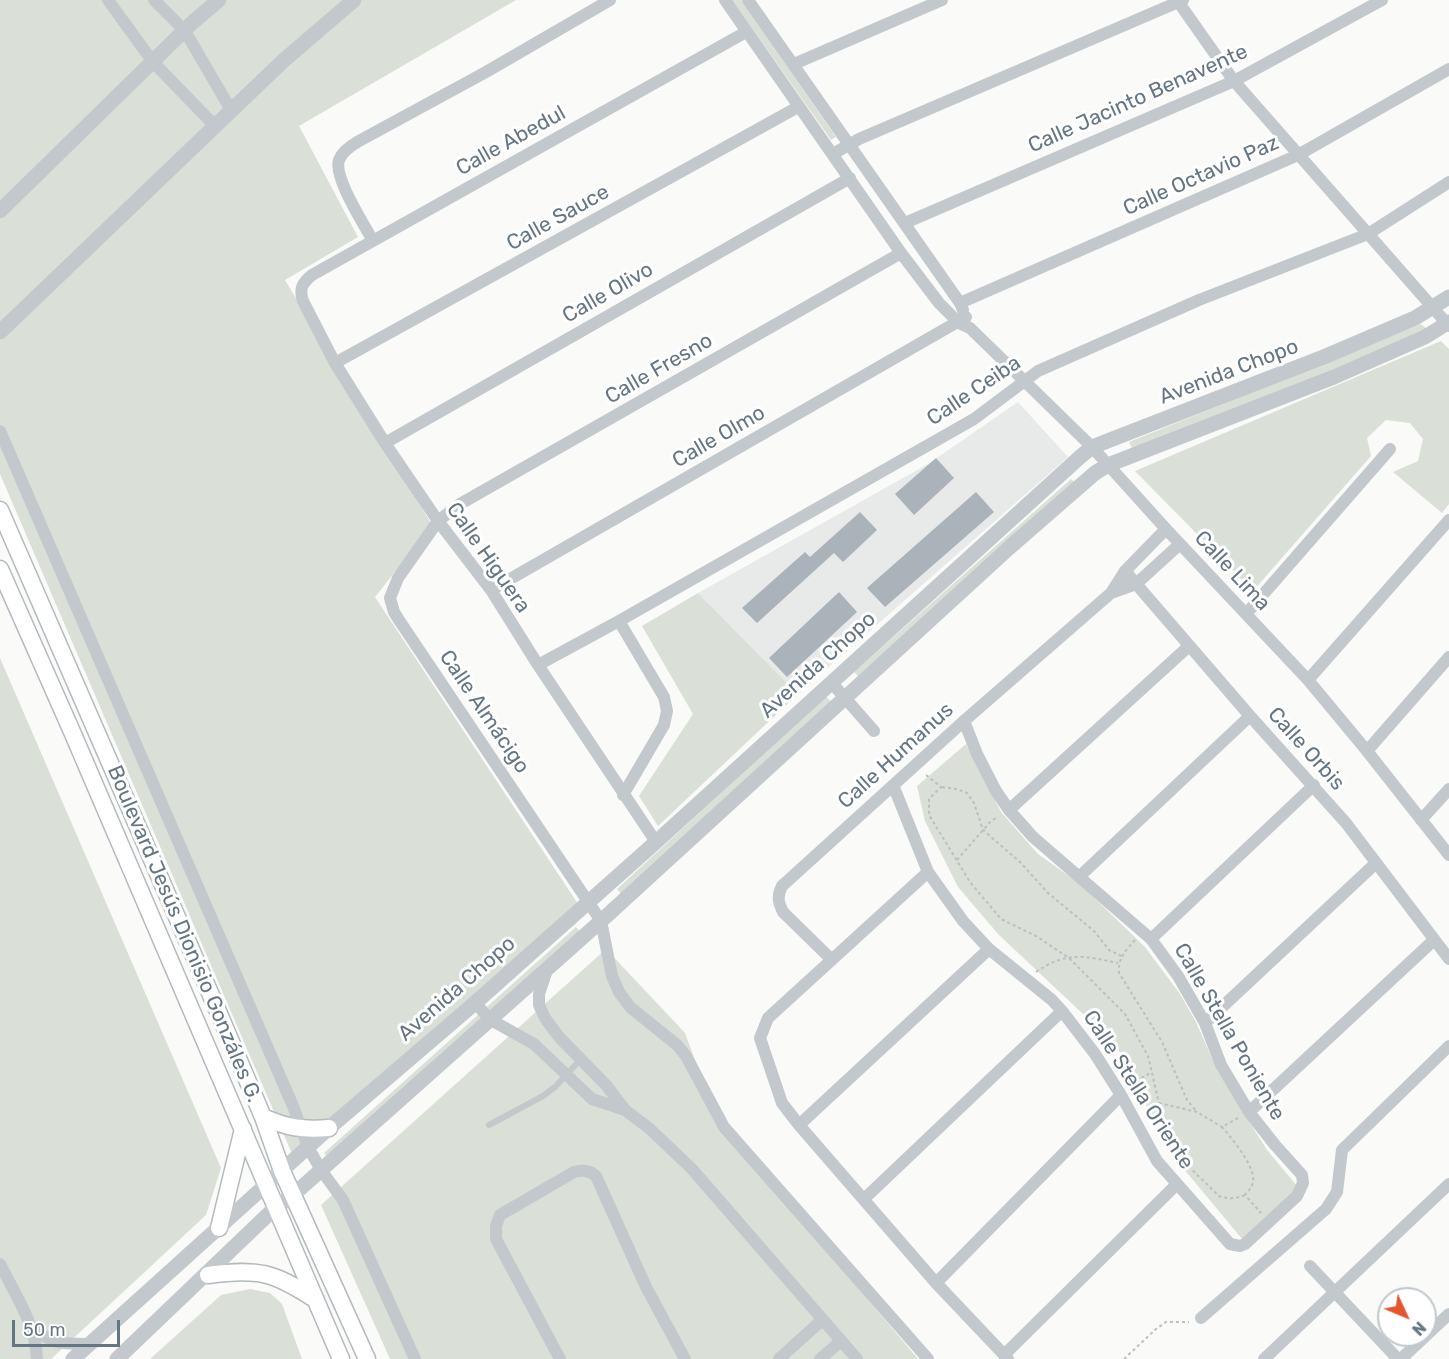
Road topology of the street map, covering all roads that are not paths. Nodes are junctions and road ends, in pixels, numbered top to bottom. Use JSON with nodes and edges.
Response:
{"nodes":[{"id":1,"x":108,"y":0,"type":"edge"},
{"id":2,"x":154,"y":0,"type":"edge"},
{"id":3,"x":219,"y":0,"type":"edge"},
{"id":4,"x":354,"y":0,"type":"edge"},
{"id":5,"x":610,"y":0,"type":"edge"},
{"id":6,"x":724,"y":0,"type":"edge"},
{"id":7,"x":748,"y":0,"type":"edge"},
{"id":8,"x":942,"y":0,"type":"edge"},
{"id":9,"x":1382,"y":0,"type":"edge"},
{"id":10,"x":1180,"y":1,"type":"edge"},
{"id":11,"x":185,"y":31,"type":"junction"},
{"id":12,"x":746,"y":32,"type":"junction"},
{"id":13,"x":153,"y":62,"type":"junction"},
{"id":14,"x":794,"y":64,"type":"junction"},
{"id":15,"x":1449,"y":69,"type":"edge"},
{"id":16,"x":1234,"y":81,"type":"junction"},
{"id":17,"x":798,"y":106,"type":"junction"},
{"id":18,"x":231,"y":110,"type":"junction"},
{"id":19,"x":215,"y":126,"type":"junction"},
{"id":20,"x":850,"y":143,"type":"junction"},
{"id":21,"x":833,"y":154,"type":"junction"},
{"id":22,"x":1298,"y":155,"type":"junction"},
{"id":23,"x":850,"y":178,"type":"junction"},
{"id":24,"x":1449,"y":182,"type":"edge"},
{"id":25,"x":0,"y":211,"type":"edge"},
{"id":26,"x":905,"y":223,"type":"junction"},
{"id":27,"x":1368,"y":234,"type":"junction"},
{"id":28,"x":373,"y":241,"type":"junction"},
{"id":29,"x":901,"y":253,"type":"junction"},
{"id":30,"x":300,"y":290,"type":"joint"},
{"id":31,"x":1449,"y":297,"type":"edge"},
{"id":32,"x":960,"y":303,"type":"junction"},
{"id":33,"x":1433,"y":307,"type":"junction"},
{"id":34,"x":965,"y":323,"type":"junction"},
{"id":35,"x":1448,"y":324,"type":"edge"},
{"id":36,"x":0,"y":332,"type":"edge"},
{"id":37,"x":335,"y":363,"type":"junction"},
{"id":38,"x":1024,"y":380,"type":"junction"},
{"id":39,"x":0,"y":431,"type":"edge"},
{"id":40,"x":385,"y":442,"type":"junction"},
{"id":41,"x":1092,"y":447,"type":"junction"},
{"id":42,"x":1390,"y":449,"type":"dead end"},
{"id":43,"x":1108,"y":465,"type":"junction"},
{"id":44,"x":0,"y":510,"type":"edge"},
{"id":45,"x":1449,"y":520,"type":"edge"},
{"id":46,"x":438,"y":522,"type":"junction"},
{"id":47,"x":1166,"y":529,"type":"junction"},
{"id":48,"x":1180,"y":544,"type":"junction"},
{"id":49,"x":0,"y":569,"type":"edge"},
{"id":50,"x":1125,"y":571,"type":"junction"},
{"id":51,"x":1136,"y":584,"type":"junction"},
{"id":52,"x":491,"y":590,"type":"junction"},
{"id":53,"x":1111,"y":593,"type":"junction"},
{"id":54,"x":1246,"y":614,"type":"junction"},
{"id":55,"x":619,"y":621,"type":"junction"},
{"id":56,"x":1189,"y":646,"type":"junction"},
{"id":57,"x":1449,"y":657,"type":"edge"},
{"id":58,"x":537,"y":665,"type":"junction"},
{"id":59,"x":1308,"y":681,"type":"junction"},
{"id":60,"x":831,"y":682,"type":"junction"},
{"id":61,"x":845,"y":698,"type":"junction"},
{"id":62,"x":1250,"y":716,"type":"junction"},
{"id":63,"x":964,"y":720,"type":"junction"},
{"id":64,"x":874,"y":731,"type":"dead end"},
{"id":65,"x":1367,"y":751,"type":"junction"},
{"id":66,"x":893,"y":785,"type":"junction"},
{"id":67,"x":1314,"y":785,"type":"junction"},
{"id":68,"x":1449,"y":789,"type":"edge"},
{"id":69,"x":623,"y":795,"type":"junction"},
{"id":70,"x":1009,"y":810,"type":"junction"},
{"id":71,"x":1421,"y":820,"type":"junction"},
{"id":72,"x":656,"y":842,"type":"junction"},
{"id":73,"x":1449,"y":855,"type":"edge"},
{"id":74,"x":1376,"y":863,"type":"junction"},
{"id":75,"x":928,"y":872,"type":"junction"},
{"id":76,"x":1080,"y":876,"type":"junction"},
{"id":77,"x":588,"y":901,"type":"junction"},
{"id":78,"x":601,"y":921,"type":"junction"},
{"id":79,"x":1147,"y":935,"type":"junction"},
{"id":80,"x":1434,"y":939,"type":"junction"},
{"id":81,"x":989,"y":949,"type":"junction"},
{"id":82,"x":1449,"y":959,"type":"edge"},
{"id":83,"x":832,"y":960,"type":"junction"},
{"id":84,"x":547,"y":970,"type":"junction"},
{"id":85,"x":476,"y":1003,"type":"junction"},
{"id":86,"x":1062,"y":1011,"type":"junction"},
{"id":87,"x":491,"y":1020,"type":"junction"},
{"id":88,"x":1205,"y":1023,"type":"junction"},
{"id":89,"x":1449,"y":1046,"type":"edge"},
{"id":90,"x":581,"y":1059,"type":"junction"},
{"id":91,"x":566,"y":1075,"type":"junction"},
{"id":92,"x":1121,"y":1095,"type":"junction"},
{"id":93,"x":626,"y":1110,"type":"junction"},
{"id":94,"x":1249,"y":1112,"type":"junction"},
{"id":95,"x":263,"y":1117,"type":"junction"},
{"id":96,"x":489,"y":1125,"type":"dead end"},
{"id":97,"x":799,"y":1125,"type":"junction"},
{"id":98,"x":329,"y":1128,"type":"junction"},
{"id":99,"x":243,"y":1129,"type":"junction"},
{"id":100,"x":302,"y":1130,"type":"junction"},
{"id":101,"x":308,"y":1147,"type":"junction"},
{"id":102,"x":321,"y":1170,"type":"junction"},
{"id":103,"x":282,"y":1171,"type":"junction"},
{"id":104,"x":1302,"y":1175,"type":"joint"},
{"id":105,"x":266,"y":1184,"type":"junction"},
{"id":106,"x":1449,"y":1184,"type":"edge"},
{"id":107,"x":1176,"y":1185,"type":"junction"},
{"id":108,"x":293,"y":1195,"type":"junction"},
{"id":109,"x":864,"y":1199,"type":"junction"},
{"id":110,"x":276,"y":1207,"type":"junction"},
{"id":111,"x":219,"y":1228,"type":"junction"},
{"id":112,"x":0,"y":1264,"type":"edge"},
{"id":113,"x":1310,"y":1266,"type":"dead end"},
{"id":114,"x":208,"y":1275,"type":"junction"},
{"id":115,"x":936,"y":1283,"type":"junction"},
{"id":116,"x":1334,"y":1292,"type":"junction"},
{"id":117,"x":316,"y":1300,"type":"junction"},
{"id":118,"x":1449,"y":1314,"type":"edge"},
{"id":119,"x":1200,"y":1318,"type":"road end"},
{"id":120,"x":822,"y":1320,"type":"junction"},
{"id":121,"x":32,"y":1328,"type":"junction"},
{"id":122,"x":841,"y":1341,"type":"junction"},
{"id":123,"x":90,"y":1344,"type":"junction"},
{"id":124,"x":1006,"y":1357,"type":"edge"},
{"id":125,"x":37,"y":1359,"type":"edge"},
{"id":126,"x":73,"y":1359,"type":"edge"},
{"id":127,"x":117,"y":1359,"type":"edge"},
{"id":128,"x":341,"y":1359,"type":"edge"},
{"id":129,"x":367,"y":1359,"type":"edge"},
{"id":130,"x":416,"y":1359,"type":"edge"},
{"id":131,"x":560,"y":1359,"type":"edge"},
{"id":132,"x":685,"y":1359,"type":"edge"},
{"id":133,"x":779,"y":1359,"type":"edge"},
{"id":134,"x":820,"y":1359,"type":"edge"},
{"id":135,"x":857,"y":1359,"type":"edge"},
{"id":136,"x":928,"y":1359,"type":"edge"},
{"id":137,"x":1264,"y":1359,"type":"edge"},
{"id":138,"x":1400,"y":1359,"type":"edge"}],
"edges":[{"from":1,"to":13,"type":"street"},
{"from":2,"to":11,"type":"street"},
{"from":3,"to":11,"type":"street"},
{"from":4,"to":18,"type":"street"},
{"from":5,"to":28,"type":"street"},
{"from":6,"to":12,"type":"street","name":"Calle Lima"},
{"from":7,"to":14,"type":"street","name":"Calle Lima"},
{"from":8,"to":14,"type":"street"},
{"from":9,"to":16,"type":"street","name":"Calle Jacinto Benavente"},
{"from":10,"to":16,"type":"street"},
{"from":10,"to":20,"type":"street"},
{"from":11,"to":13,"type":"street"},
{"from":11,"to":18,"type":"street"},
{"from":12,"to":17,"type":"street","name":"Calle Lima"},
{"from":12,"to":28,"type":"street","name":"Calle Abedul"},
{"from":13,"to":19,"type":"street"},
{"from":13,"to":25,"type":"street"},
{"from":14,"to":20,"type":"street","name":"Calle Lima"},
{"from":15,"to":22,"type":"street","name":"Calle Octavio Paz"},
{"from":16,"to":22,"type":"street"},
{"from":16,"to":26,"type":"street","name":"Calle Jacinto Benavente"},
{"from":17,"to":21,"type":"street","name":"Calle Lima"},
{"from":17,"to":37,"type":"street","name":"Calle Sauce"},
{"from":18,"to":19,"type":"street"},
{"from":19,"to":36,"type":"street"},
{"from":20,"to":21,"type":"street"},
{"from":20,"to":26,"type":"street","name":"Calle Lima"},
{"from":21,"to":23,"type":"street","name":"Calle Lima"},
{"from":22,"to":27,"type":"street"},
{"from":22,"to":32,"type":"street","name":"Calle Octavio Paz"},
{"from":23,"to":29,"type":"street","name":"Calle Lima"},
{"from":23,"to":40,"type":"street","name":"Calle Olivo"},
{"from":24,"to":27,"type":"street","name":"Calle Ceiba"},
{"from":26,"to":32,"type":"street","name":"Calle Lima"},
{"from":27,"to":33,"type":"street"},
{"from":27,"to":38,"type":"street","name":"Calle Ceiba"},
{"from":28,"to":30,"type":"street","name":"Calle Abedul"},
{"from":29,"to":34,"type":"street","name":"Calle Lima"},
{"from":29,"to":46,"type":"street","name":"Calle Fresno"},
{"from":30,"to":37,"type":"street","name":"Calle Higuera"},
{"from":31,"to":33,"type":"street","name":"Avenida Chopo"},
{"from":32,"to":34,"type":"street","name":"Calle Lima"},
{"from":33,"to":35,"type":"street"},
{"from":33,"to":41,"type":"street","name":"Avenida Chopo"},
{"from":34,"to":38,"type":"street","name":"Calle Lima"},
{"from":34,"to":52,"type":"street","name":"Calle Olmo"},
{"from":35,"to":43,"type":"street","name":"Avenida Chopo"},
{"from":37,"to":40,"type":"street","name":"Calle Higuera"},
{"from":38,"to":41,"type":"street","name":"Calle Lima"},
{"from":38,"to":55,"type":"street","name":"Calle Ceiba"},
{"from":39,"to":100,"type":"street"},
{"from":40,"to":46,"type":"street","name":"Calle Higuera"},
{"from":41,"to":43,"type":"street","name":"Calle Lima"},
{"from":41,"to":60,"type":"street","name":"Avenida Chopo"},
{"from":42,"to":54,"type":"street"},
{"from":43,"to":47,"type":"street","name":"Calle Lima"},
{"from":43,"to":61,"type":"street","name":"Avenida Chopo"},
{"from":44,"to":95,"type":"main road","name":"Boulevard Jesús Dionisio Gonzáles G."},
{"from":45,"to":59,"type":"street"},
{"from":46,"to":52,"type":"street","name":"Calle Higuera"},
{"from":46,"to":77,"type":"street","name":"Calle Almácigo"},
{"from":47,"to":48,"type":"street","name":"Calle Lima"},
{"from":47,"to":50,"type":"street","name":"Calle Humanus"},
{"from":48,"to":51,"type":"street","name":"Calle Humanus"},
{"from":48,"to":54,"type":"street","name":"Calle Lima"},
{"from":49,"to":99,"type":"main road","name":"Boulevard Jesús Dionisio Gonzáles G."},
{"from":50,"to":51,"type":"street","name":"Calle Orbis"},
{"from":50,"to":53,"type":"street","name":"Calle Humanus"},
{"from":51,"to":53,"type":"street","name":"Calle Humanus"},
{"from":51,"to":56,"type":"street","name":"Calle Orbis"},
{"from":52,"to":58,"type":"street","name":"Calle Higuera"},
{"from":53,"to":63,"type":"street","name":"Calle Humanus"},
{"from":54,"to":59,"type":"street","name":"Calle Lima"},
{"from":55,"to":58,"type":"street","name":"Calle Ceiba"},
{"from":55,"to":69,"type":"street"},
{"from":56,"to":62,"type":"street","name":"Calle Orbis"},
{"from":56,"to":70,"type":"street"},
{"from":57,"to":65,"type":"street"},
{"from":58,"to":69,"type":"street","name":"Calle Higuera"},
{"from":59,"to":65,"type":"street","name":"Calle Lima"},
{"from":60,"to":61,"type":"street"},
{"from":60,"to":72,"type":"street","name":"Avenida Chopo"},
{"from":61,"to":64,"type":"street"},
{"from":61,"to":78,"type":"street","name":"Avenida Chopo"},
{"from":62,"to":67,"type":"street","name":"Calle Orbis"},
{"from":62,"to":76,"type":"street"},
{"from":63,"to":66,"type":"street","name":"Calle Humanus"},
{"from":63,"to":70,"type":"street","name":"Calle Stella Poniente"},
{"from":65,"to":71,"type":"street","name":"Calle Lima"},
{"from":66,"to":75,"type":"street","name":"Calle Stella Oriente"},
{"from":66,"to":83,"type":"street","name":"Calle Humanus"},
{"from":67,"to":74,"type":"street","name":"Calle Orbis"},
{"from":67,"to":79,"type":"street"},
{"from":68,"to":71,"type":"street"},
{"from":69,"to":72,"type":"street","name":"Calle Higuera"},
{"from":70,"to":76,"type":"street","name":"Calle Stella Poniente"},
{"from":71,"to":73,"type":"street","name":"Calle Lima"},
{"from":72,"to":77,"type":"street","name":"Avenida Chopo"},
{"from":74,"to":80,"type":"street","name":"Calle Orbis"},
{"from":74,"to":88,"type":"street"},
{"from":75,"to":81,"type":"street","name":"Calle Stella Oriente"},
{"from":75,"to":83,"type":"street"},
{"from":76,"to":79,"type":"street","name":"Calle Stella Poniente"},
{"from":77,"to":78,"type":"street","name":"Calle Almácigo"},
{"from":77,"to":85,"type":"street","name":"Avenida Chopo"},
{"from":78,"to":84,"type":"street","name":"Avenida Chopo"},
{"from":78,"to":136,"type":"street"},
{"from":79,"to":88,"type":"street","name":"Calle Stella Poniente"},
{"from":80,"to":82,"type":"street","name":"Calle Orbis"},
{"from":80,"to":94,"type":"street"},
{"from":81,"to":86,"type":"street","name":"Calle Stella Oriente"},
{"from":81,"to":97,"type":"street"},
{"from":83,"to":97,"type":"street"},
{"from":84,"to":87,"type":"street","name":"Avenida Chopo"},
{"from":84,"to":90,"type":"street"},
{"from":85,"to":87,"type":"street"},
{"from":85,"to":98,"type":"street","name":"Avenida Chopo"},
{"from":86,"to":92,"type":"street","name":"Calle Stella Oriente"},
{"from":86,"to":109,"type":"street"},
{"from":87,"to":91,"type":"street"},
{"from":87,"to":102,"type":"street","name":"Avenida Chopo"},
{"from":88,"to":94,"type":"street","name":"Calle Stella Poniente"},
{"from":89,"to":119,"type":"street"},
{"from":90,"to":91,"type":"lane"},
{"from":90,"to":93,"type":"street"},
{"from":91,"to":93,"type":"street"},
{"from":91,"to":96,"type":"lane"},
{"from":92,"to":107,"type":"street","name":"Calle Stella Oriente"},
{"from":92,"to":115,"type":"street"},
{"from":93,"to":120,"type":"street"},
{"from":94,"to":104,"type":"street","name":"Calle Stella Poniente"},
{"from":95,"to":100,"type":"main road"},
{"from":95,"to":103,"type":"main road","name":"Boulevard Jesús Dionisio Gonzáles G."},
{"from":97,"to":109,"type":"street"},
{"from":98,"to":100,"type":"main road"},
{"from":98,"to":101,"type":"street","name":"Avenida Chopo"},
{"from":99,"to":105,"type":"main road","name":"Boulevard Jesús Dionisio Gonzáles G."},
{"from":99,"to":111,"type":"main road"},
{"from":100,"to":101,"type":"street"},
{"from":101,"to":102,"type":"street"},
{"from":101,"to":103,"type":"street","name":"Avenida Chopo"},
{"from":102,"to":108,"type":"street","name":"Avenida Chopo"},
{"from":102,"to":130,"type":"street"},
{"from":103,"to":105,"type":"street","name":"Avenida Chopo"},
{"from":103,"to":108,"type":"main road","name":"Boulevard Jesús Dionisio Gonzáles G."},
{"from":104,"to":107,"type":"street","name":"Calle Stella Oriente"},
{"from":105,"to":110,"type":"main road","name":"Boulevard Jesús Dionisio Gonzáles G."},
{"from":105,"to":111,"type":"street","name":"Avenida Chopo"},
{"from":106,"to":116,"type":"street"},
{"from":107,"to":124,"type":"street"},
{"from":108,"to":110,"type":"street","name":"Avenida Chopo"},
{"from":108,"to":129,"type":"main road","name":"Boulevard Jesús Dionisio Gonzáles G."},
{"from":109,"to":115,"type":"street"},
{"from":110,"to":114,"type":"street","name":"Avenida Chopo"},
{"from":110,"to":117,"type":"main road","name":"Boulevard Jesús Dionisio Gonzáles G."},
{"from":111,"to":123,"type":"street","name":"Avenida Chopo"},
{"from":112,"to":121,"type":"street"},
{"from":113,"to":116,"type":"street"},
{"from":114,"to":117,"type":"main road"},
{"from":114,"to":127,"type":"street","name":"Avenida Chopo"},
{"from":115,"to":124,"type":"street"},
{"from":116,"to":137,"type":"street"},
{"from":116,"to":138,"type":"street"},
{"from":117,"to":128,"type":"main road","name":"Boulevard Jesús Dionisio Gonzáles G."},
{"from":118,"to":138,"type":"street"},
{"from":120,"to":122,"type":"street"},
{"from":120,"to":133,"type":"street"},
{"from":121,"to":123,"type":"street"},
{"from":121,"to":125,"type":"street"},
{"from":122,"to":134,"type":"street"},
{"from":122,"to":135,"type":"street"},
{"from":123,"to":126,"type":"street","name":"Avenida Chopo"},
{"from":131,"to":132,"type":"street"}]}
